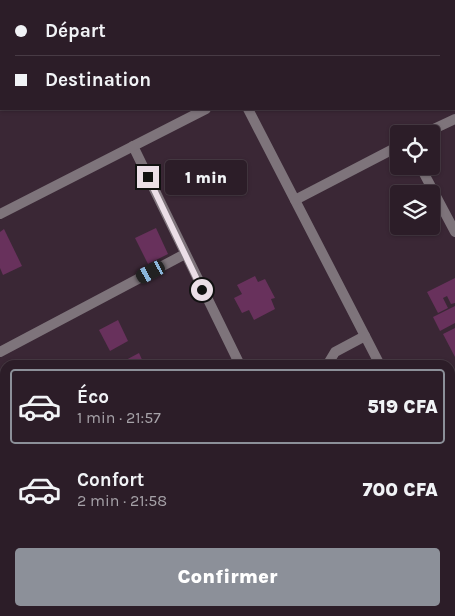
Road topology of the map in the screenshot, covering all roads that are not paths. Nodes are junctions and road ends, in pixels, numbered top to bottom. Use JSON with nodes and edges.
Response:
{"nodes":[{"id":1,"x":204,"y":110,"type":"edge"},
{"id":2,"x":249,"y":110,"type":"edge"},
{"id":3,"x":455,"y":119,"type":"edge"},
{"id":4,"x":440,"y":126,"type":"edge"},
{"id":5,"x":133,"y":146,"type":"junction"},
{"id":6,"x":390,"y":151,"type":"edge"},
{"id":7,"x":425,"y":175,"type":"edge"},
{"id":8,"x":295,"y":200,"type":"junction"},
{"id":9,"x":0,"y":214,"type":"edge"},
{"id":10,"x":455,"y":232,"type":"edge"},
{"id":11,"x":185,"y":254,"type":"junction"},
{"id":12,"x":365,"y":336,"type":"junction"},
{"id":13,"x":0,"y":352,"type":"edge"},
{"id":14,"x":234,"y":360,"type":"edge"},
{"id":15,"x":330,"y":360,"type":"edge"},
{"id":16,"x":377,"y":360,"type":"edge"}],
"edges":[{"from":1,"to":5,"type":"street"},
{"from":2,"to":8,"type":"street"},
{"from":3,"to":4,"type":"street"},
{"from":5,"to":9,"type":"street"},
{"from":5,"to":11,"type":"street"},
{"from":6,"to":8,"type":"street"},
{"from":7,"to":10,"type":"street"},
{"from":8,"to":12,"type":"street"},
{"from":11,"to":13,"type":"street"},
{"from":11,"to":14,"type":"street"},
{"from":12,"to":15,"type":"street"},
{"from":12,"to":16,"type":"street"}]}
